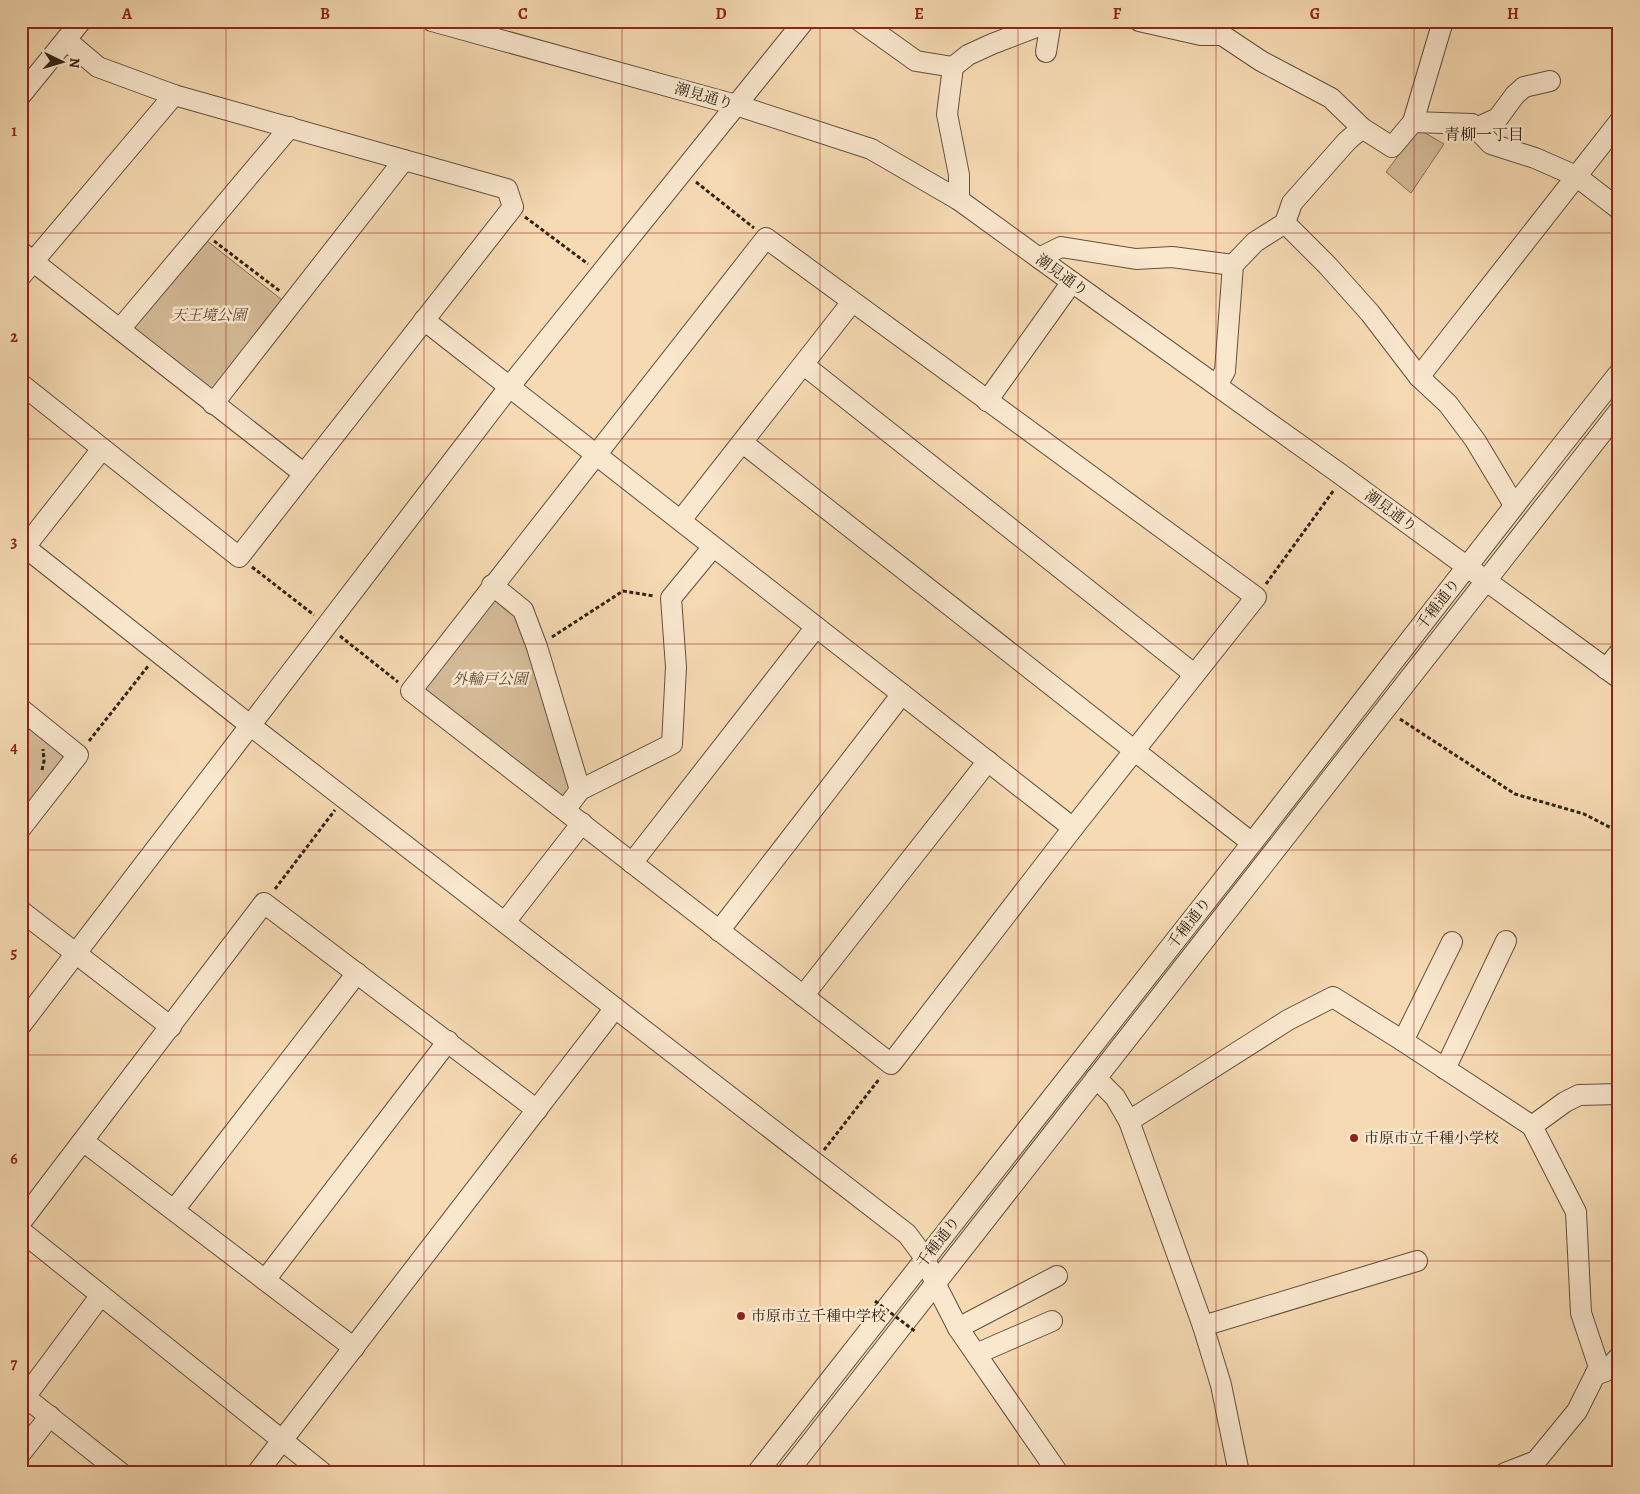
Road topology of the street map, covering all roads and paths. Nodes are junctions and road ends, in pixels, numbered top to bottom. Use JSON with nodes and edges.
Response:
{"nodes":[{"id":1,"x":81,"y":21,"type":"edge"},
{"id":2,"x":432,"y":21,"type":"edge"},
{"id":3,"x":804,"y":21,"type":"edge"},
{"id":4,"x":860,"y":21,"type":"edge"},
{"id":5,"x":1051,"y":21,"type":"edge"},
{"id":6,"x":1139,"y":21,"type":"edge"},
{"id":7,"x":1443,"y":21,"type":"edge"},
{"id":8,"x":1201,"y":28,"type":"edge"},
{"id":9,"x":66,"y":40,"type":"junction"},
{"id":10,"x":1046,"y":52,"type":"dead end"},
{"id":11,"x":953,"y":67,"type":"junction"},
{"id":12,"x":1550,"y":81,"type":"dead end"},
{"id":13,"x":21,"y":94,"type":"edge"},
{"id":14,"x":174,"y":95,"type":"junction"},
{"id":15,"x":736,"y":105,"type":"junction"},
{"id":16,"x":1413,"y":122,"type":"junction"},
{"id":17,"x":1619,"y":122,"type":"edge"},
{"id":18,"x":290,"y":127,"type":"junction"},
{"id":19,"x":1362,"y":128,"type":"junction"},
{"id":20,"x":1476,"y":128,"type":"junction"},
{"id":21,"x":404,"y":160,"type":"junction"},
{"id":22,"x":682,"y":171,"type":"junction"},
{"id":23,"x":1576,"y":176,"type":"junction"},
{"id":24,"x":959,"y":200,"type":"junction"},
{"id":25,"x":513,"y":207,"type":"junction"},
{"id":26,"x":1619,"y":209,"type":"edge"},
{"id":27,"x":1284,"y":223,"type":"junction"},
{"id":28,"x":203,"y":232,"type":"junction"},
{"id":29,"x":766,"y":238,"type":"junction"},
{"id":30,"x":1039,"y":258,"type":"junction"},
{"id":31,"x":25,"y":263,"type":"edge"},
{"id":32,"x":1233,"y":265,"type":"junction"},
{"id":33,"x":600,"y":273,"type":"junction"},
{"id":34,"x":1072,"y":282,"type":"junction"},
{"id":35,"x":293,"y":302,"type":"junction"},
{"id":36,"x":852,"y":302,"type":"junction"},
{"id":37,"x":424,"y":320,"type":"junction"},
{"id":38,"x":120,"y":329,"type":"junction"},
{"id":39,"x":804,"y":365,"type":"junction"},
{"id":40,"x":1619,"y":373,"type":"edge"},
{"id":41,"x":1419,"y":377,"type":"junction"},
{"id":42,"x":21,"y":384,"type":"edge"},
{"id":43,"x":1218,"y":385,"type":"junction"},
{"id":44,"x":510,"y":386,"type":"junction"},
{"id":45,"x":987,"y":401,"type":"junction"},
{"id":46,"x":213,"y":404,"type":"junction"},
{"id":47,"x":1619,"y":411,"type":"edge"},
{"id":48,"x":743,"y":443,"type":"junction"},
{"id":49,"x":102,"y":449,"type":"junction"},
{"id":50,"x":596,"y":453,"type":"junction"},
{"id":51,"x":303,"y":473,"type":"junction"},
{"id":52,"x":1344,"y":476,"type":"junction"},
{"id":53,"x":1514,"y":505,"type":"junction"},
{"id":54,"x":681,"y":520,"type":"junction"},
{"id":55,"x":23,"y":545,"type":"edge"},
{"id":56,"x":713,"y":546,"type":"junction"},
{"id":57,"x":1467,"y":567,"type":"junction"},
{"id":58,"x":1485,"y":581,"type":"junction"},
{"id":59,"x":492,"y":585,"type":"junction"},
{"id":60,"x":1256,"y":597,"type":"junction"},
{"id":61,"x":671,"y":598,"type":"junction"},
{"id":62,"x":816,"y":628,"type":"junction"},
{"id":63,"x":536,"y":647,"type":"junction"},
{"id":64,"x":158,"y":653,"type":"junction"},
{"id":65,"x":1619,"y":653,"type":"edge"},
{"id":66,"x":1194,"y":674,"type":"junction"},
{"id":67,"x":1612,"y":674,"type":"edge"},
{"id":68,"x":902,"y":694,"type":"junction"},
{"id":69,"x":21,"y":709,"type":"edge"},
{"id":70,"x":1385,"y":709,"type":"junction"},
{"id":71,"x":251,"y":726,"type":"junction"},
{"id":72,"x":38,"y":742,"type":"dead end"},
{"id":73,"x":1134,"y":751,"type":"junction"},
{"id":74,"x":78,"y":755,"type":"junction"},
{"id":75,"x":988,"y":761,"type":"junction"},
{"id":76,"x":41,"y":778,"type":"dead end"},
{"id":77,"x":580,"y":790,"type":"junction"},
{"id":78,"x":344,"y":798,"type":"junction"},
{"id":79,"x":565,"y":810,"type":"junction"},
{"id":80,"x":582,"y":823,"type":"junction"},
{"id":81,"x":21,"y":828,"type":"edge"},
{"id":82,"x":1073,"y":828,"type":"junction"},
{"id":83,"x":1619,"y":832,"type":"edge"},
{"id":84,"x":1252,"y":843,"type":"junction"},
{"id":85,"x":632,"y":863,"type":"junction"},
{"id":86,"x":264,"y":903,"type":"junction"},
{"id":87,"x":21,"y":911,"type":"edge"},
{"id":88,"x":505,"y":922,"type":"junction"},
{"id":89,"x":720,"y":931,"type":"junction"},
{"id":90,"x":1506,"y":941,"type":"dead end"},
{"id":91,"x":1452,"y":942,"type":"dead end"},
{"id":92,"x":76,"y":954,"type":"junction"},
{"id":93,"x":357,"y":973,"type":"junction"},
{"id":94,"x":803,"y":996,"type":"junction"},
{"id":95,"x":615,"y":1008,"type":"junction"},
{"id":96,"x":21,"y":1025,"type":"edge"},
{"id":97,"x":171,"y":1027,"type":"junction"},
{"id":98,"x":448,"y":1041,"type":"junction"},
{"id":99,"x":1403,"y":1041,"type":"junction"},
{"id":100,"x":891,"y":1064,"type":"junction"},
{"id":101,"x":1446,"y":1069,"type":"junction"},
{"id":102,"x":1096,"y":1078,"type":"junction"},
{"id":103,"x":1619,"y":1094,"type":"edge"},
{"id":104,"x":537,"y":1110,"type":"junction"},
{"id":105,"x":1130,"y":1121,"type":"junction"},
{"id":106,"x":1532,"y":1126,"type":"junction"},
{"id":107,"x":83,"y":1141,"type":"junction"},
{"id":108,"x":815,"y":1163,"type":"junction"},
{"id":109,"x":174,"y":1210,"type":"junction"},
{"id":110,"x":21,"y":1222,"type":"edge"},
{"id":111,"x":21,"y":1231,"type":"edge"},
{"id":112,"x":925,"y":1258,"type":"junction"},
{"id":113,"x":1417,"y":1261,"type":"dead end"},
{"id":114,"x":1057,"y":1276,"type":"dead end"},
{"id":115,"x":265,"y":1280,"type":"junction"},
{"id":116,"x":936,"y":1285,"type":"junction"},
{"id":117,"x":101,"y":1295,"type":"junction"},
{"id":118,"x":875,"y":1301,"type":"dead end"},
{"id":119,"x":1052,"y":1321,"type":"dead end"},
{"id":120,"x":1203,"y":1326,"type":"junction"},
{"id":121,"x":958,"y":1328,"type":"junction"},
{"id":122,"x":916,"y":1332,"type":"dead end"},
{"id":123,"x":354,"y":1348,"type":"junction"},
{"id":124,"x":976,"y":1354,"type":"junction"},
{"id":125,"x":1619,"y":1357,"type":"edge"},
{"id":126,"x":1595,"y":1375,"type":"junction"},
{"id":127,"x":50,"y":1416,"type":"junction"},
{"id":128,"x":282,"y":1440,"type":"junction"},
{"id":129,"x":21,"y":1453,"type":"edge"},
{"id":130,"x":1538,"y":1467,"type":"edge"},
{"id":131,"x":121,"y":1473,"type":"edge"},
{"id":132,"x":257,"y":1473,"type":"edge"},
{"id":133,"x":323,"y":1473,"type":"edge"},
{"id":134,"x":757,"y":1473,"type":"edge"},
{"id":135,"x":788,"y":1473,"type":"edge"},
{"id":136,"x":1058,"y":1473,"type":"edge"},
{"id":137,"x":1239,"y":1473,"type":"edge"},
{"id":138,"x":1505,"y":1473,"type":"edge"}],
"edges":[{"from":1,"to":9,"type":"street"},
{"from":2,"to":15,"type":"street","name":"潮見通り"},
{"from":3,"to":15,"type":"street"},
{"from":4,"to":11,"type":"street"},
{"from":5,"to":10,"type":"street"},
{"from":5,"to":11,"type":"street"},
{"from":6,"to":8,"type":"street"},
{"from":7,"to":16,"type":"street"},
{"from":8,"to":19,"type":"street"},
{"from":9,"to":13,"type":"street"},
{"from":9,"to":14,"type":"street"},
{"from":11,"to":24,"type":"street"},
{"from":12,"to":20,"type":"street"},
{"from":14,"to":18,"type":"street"},
{"from":14,"to":31,"type":"street"},
{"from":15,"to":22,"type":"street"},
{"from":15,"to":24,"type":"street","name":"潮見通り"},
{"from":16,"to":19,"type":"street"},
{"from":16,"to":20,"type":"street"},
{"from":17,"to":23,"type":"street"},
{"from":18,"to":21,"type":"street"},
{"from":18,"to":28,"type":"street"},
{"from":19,"to":27,"type":"street"},
{"from":20,"to":23,"type":"street"},
{"from":21,"to":25,"type":"street"},
{"from":21,"to":35,"type":"street"},
{"from":22,"to":29,"type":"path"},
{"from":22,"to":33,"type":"street"},
{"from":23,"to":26,"type":"street"},
{"from":23,"to":41,"type":"street"},
{"from":24,"to":30,"type":"street","name":"潮見通り"},
{"from":25,"to":33,"type":"path"},
{"from":25,"to":37,"type":"street"},
{"from":27,"to":32,"type":"street"},
{"from":27,"to":41,"type":"street"},
{"from":28,"to":35,"type":"path"},
{"from":28,"to":38,"type":"street"},
{"from":29,"to":36,"type":"street"},
{"from":29,"to":50,"type":"street"},
{"from":30,"to":32,"type":"street"},
{"from":30,"to":34,"type":"street","name":"潮見通り"},
{"from":31,"to":38,"type":"street"},
{"from":32,"to":43,"type":"street"},
{"from":33,"to":44,"type":"street"},
{"from":34,"to":43,"type":"street","name":"潮見通り"},
{"from":34,"to":45,"type":"street"},
{"from":35,"to":46,"type":"street"},
{"from":36,"to":39,"type":"street"},
{"from":36,"to":45,"type":"street"},
{"from":37,"to":44,"type":"street"},
{"from":37,"to":51,"type":"street"},
{"from":38,"to":46,"type":"street"},
{"from":39,"to":48,"type":"street"},
{"from":39,"to":66,"type":"street"},
{"from":40,"to":53,"type":"street","name":"千種通り"},
{"from":41,"to":53,"type":"street"},
{"from":42,"to":49,"type":"street"},
{"from":43,"to":52,"type":"street","name":"潮見通り"},
{"from":44,"to":50,"type":"street"},
{"from":44,"to":71,"type":"street"},
{"from":45,"to":60,"type":"street"},
{"from":46,"to":51,"type":"street"},
{"from":47,"to":58,"type":"street","name":"千種通り"},
{"from":48,"to":54,"type":"street"},
{"from":48,"to":73,"type":"street"},
{"from":49,"to":51,"type":"street"},
{"from":49,"to":55,"type":"street"},
{"from":50,"to":54,"type":"street"},
{"from":50,"to":59,"type":"street"},
{"from":52,"to":57,"type":"street","name":"潮見通り"},
{"from":52,"to":60,"type":"path"},
{"from":53,"to":57,"type":"street","name":"千種通り"},
{"from":54,"to":56,"type":"street"},
{"from":55,"to":64,"type":"street"},
{"from":56,"to":61,"type":"street"},
{"from":56,"to":62,"type":"street"},
{"from":57,"to":58,"type":"street","name":"潮見通り"},
{"from":57,"to":84,"type":"street","name":"千種通り"},
{"from":58,"to":67,"type":"street","name":"潮見通り"},
{"from":58,"to":70,"type":"street","name":"千種通り"},
{"from":59,"to":63,"type":"street"},
{"from":59,"to":79,"type":"street"},
{"from":60,"to":66,"type":"street"},
{"from":61,"to":63,"type":"path"},
{"from":61,"to":77,"type":"street"},
{"from":62,"to":68,"type":"street"},
{"from":62,"to":85,"type":"street"},
{"from":63,"to":77,"type":"street"},
{"from":64,"to":71,"type":"street"},
{"from":64,"to":74,"type":"path"},
{"from":65,"to":67,"type":"street"},
{"from":66,"to":73,"type":"street"},
{"from":68,"to":75,"type":"street"},
{"from":68,"to":89,"type":"street"},
{"from":69,"to":74,"type":"street"},
{"from":70,"to":83,"type":"path"},
{"from":70,"to":102,"type":"street","name":"千種通り"},
{"from":71,"to":78,"type":"street"},
{"from":71,"to":92,"type":"street"},
{"from":72,"to":76,"type":"path"},
{"from":73,"to":82,"type":"street"},
{"from":73,"to":84,"type":"street"},
{"from":74,"to":81,"type":"street"},
{"from":75,"to":82,"type":"street"},
{"from":75,"to":94,"type":"street"},
{"from":77,"to":79,"type":"street"},
{"from":78,"to":86,"type":"path"},
{"from":78,"to":88,"type":"street"},
{"from":79,"to":80,"type":"street"},
{"from":80,"to":85,"type":"street"},
{"from":80,"to":88,"type":"street"},
{"from":82,"to":100,"type":"street"},
{"from":84,"to":112,"type":"street","name":"千種通り"},
{"from":85,"to":89,"type":"street"},
{"from":86,"to":93,"type":"street"},
{"from":86,"to":97,"type":"street"},
{"from":87,"to":92,"type":"street"},
{"from":88,"to":95,"type":"street"},
{"from":89,"to":94,"type":"street"},
{"from":90,"to":101,"type":"street"},
{"from":91,"to":99,"type":"street"},
{"from":92,"to":96,"type":"street"},
{"from":92,"to":97,"type":"street"},
{"from":93,"to":98,"type":"street"},
{"from":93,"to":109,"type":"street"},
{"from":94,"to":100,"type":"street"},
{"from":95,"to":104,"type":"street"},
{"from":95,"to":108,"type":"street"},
{"from":97,"to":107,"type":"street"},
{"from":98,"to":104,"type":"street"},
{"from":98,"to":115,"type":"street"},
{"from":99,"to":101,"type":"street"},
{"from":99,"to":105,"type":"street"},
{"from":100,"to":108,"type":"path"},
{"from":101,"to":106,"type":"street"},
{"from":102,"to":105,"type":"street"},
{"from":102,"to":116,"type":"street","name":"千種通り"},
{"from":103,"to":106,"type":"street"},
{"from":104,"to":123,"type":"street"},
{"from":105,"to":120,"type":"street"},
{"from":106,"to":126,"type":"street"},
{"from":107,"to":109,"type":"street"},
{"from":107,"to":110,"type":"street"},
{"from":108,"to":112,"type":"street"},
{"from":109,"to":115,"type":"street"},
{"from":111,"to":117,"type":"street"},
{"from":112,"to":116,"type":"street"},
{"from":112,"to":134,"type":"street","name":"千種通り"},
{"from":113,"to":120,"type":"street"},
{"from":114,"to":121,"type":"street"},
{"from":115,"to":123,"type":"street"},
{"from":116,"to":121,"type":"street"},
{"from":116,"to":135,"type":"street","name":"千種通り"},
{"from":117,"to":127,"type":"street"},
{"from":117,"to":128,"type":"street"},
{"from":118,"to":122,"type":"path","bridge":true},
{"from":119,"to":124,"type":"street"},
{"from":120,"to":137,"type":"street"},
{"from":121,"to":124,"type":"street"},
{"from":123,"to":128,"type":"street"},
{"from":124,"to":136,"type":"street"},
{"from":125,"to":126,"type":"street"},
{"from":126,"to":130,"type":"street"},
{"from":127,"to":129,"type":"street"},
{"from":127,"to":131,"type":"street"},
{"from":128,"to":132,"type":"street"},
{"from":128,"to":133,"type":"street"},
{"from":130,"to":138,"type":"street"}]}
